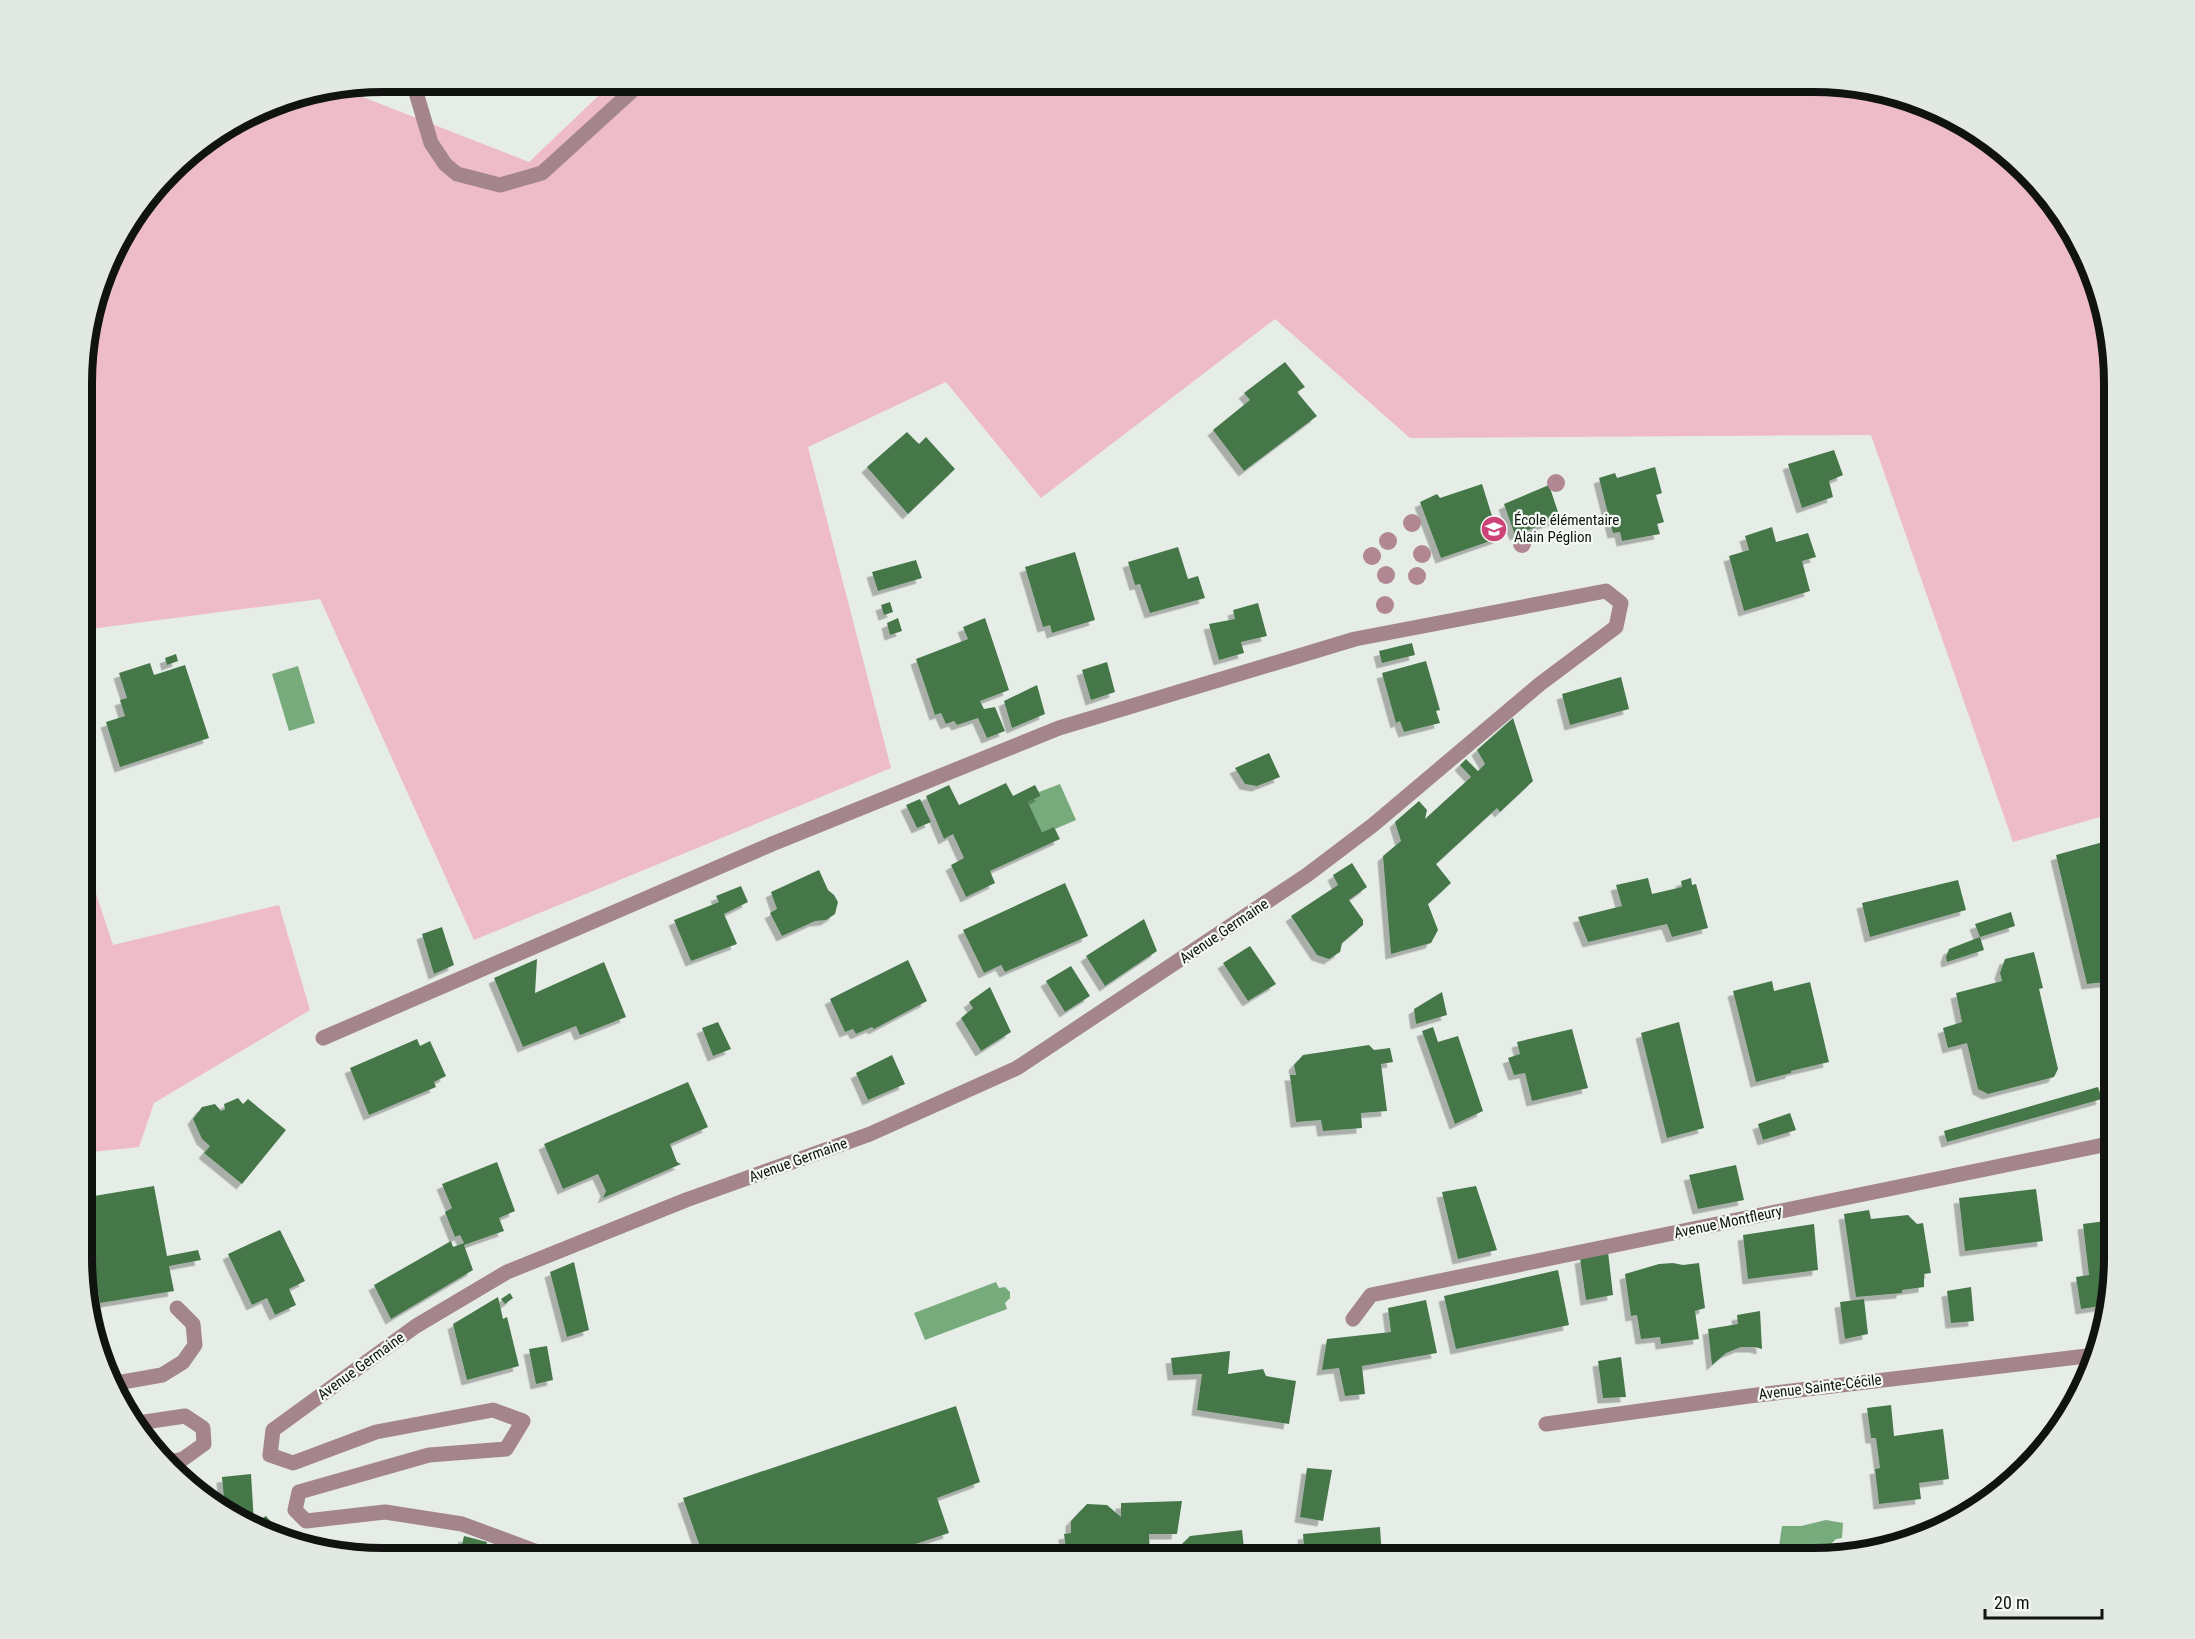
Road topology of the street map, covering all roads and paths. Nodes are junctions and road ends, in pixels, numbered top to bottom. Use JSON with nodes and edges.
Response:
{"nodes":[{"id":1,"x":416,"y":92,"type":"edge"},
{"id":2,"x":631,"y":92,"type":"edge"},
{"id":3,"x":323,"y":1038,"type":"dead end"},
{"id":4,"x":2104,"y":1145,"type":"edge"},
{"id":5,"x":177,"y":1308,"type":"dead end"},
{"id":6,"x":1353,"y":1319,"type":"dead end"},
{"id":7,"x":2086,"y":1356,"type":"edge"},
{"id":8,"x":121,"y":1382,"type":"edge"},
{"id":9,"x":144,"y":1422,"type":"edge"},
{"id":10,"x":1546,"y":1424,"type":"dead end"},
{"id":11,"x":176,"y":1460,"type":"edge"},
{"id":12,"x":527,"y":1548,"type":"edge"}],
"edges":[{"from":1,"to":2,"type":"street"},
{"from":3,"to":12,"type":"street","name":"Avenue Germaine"},
{"from":4,"to":6,"type":"street","name":"Avenue Montfleury"},
{"from":5,"to":8,"type":"street"},
{"from":7,"to":10,"type":"street","name":"Avenue Sainte-Cécile"},
{"from":9,"to":11,"type":"street"}]}
